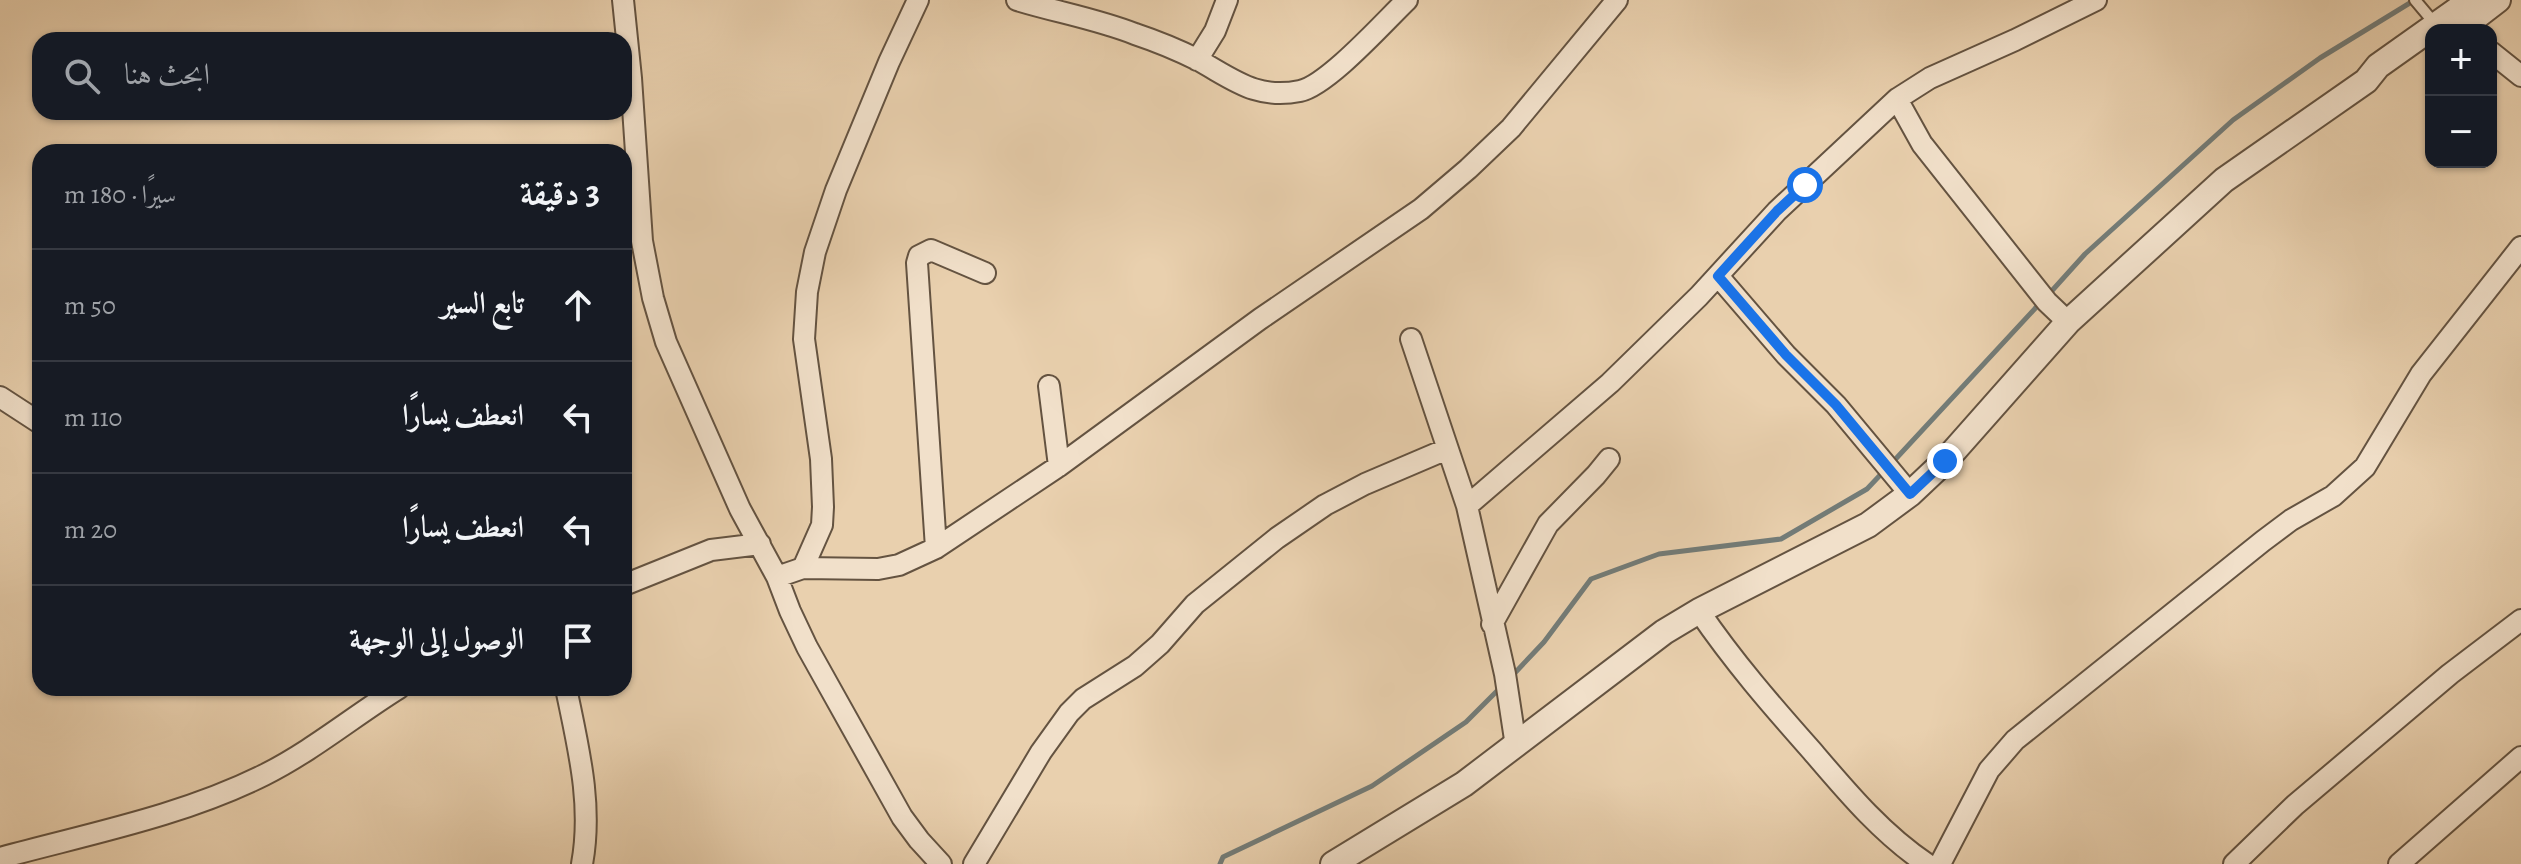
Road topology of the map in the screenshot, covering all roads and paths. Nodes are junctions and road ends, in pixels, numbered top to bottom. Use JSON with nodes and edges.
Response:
{"nodes":[{"id":1,"x":623,"y":0,"type":"edge"},
{"id":2,"x":918,"y":0,"type":"edge"},
{"id":3,"x":1017,"y":0,"type":"edge"},
{"id":4,"x":1227,"y":0,"type":"edge"},
{"id":5,"x":1407,"y":0,"type":"edge"},
{"id":6,"x":1617,"y":0,"type":"edge"},
{"id":7,"x":2096,"y":0,"type":"edge"},
{"id":8,"x":2415,"y":0,"type":"edge"},
{"id":9,"x":2471,"y":0,"type":"edge"},
{"id":10,"x":2498,"y":0,"type":"edge"},
{"id":11,"x":2441,"y":24,"type":"edge"},
{"id":12,"x":2455,"y":24,"type":"edge"},
{"id":13,"x":2462,"y":24,"type":"edge"},
{"id":14,"x":626,"y":32,"type":"edge"},
{"id":15,"x":2425,"y":49,"type":"edge"},
{"id":16,"x":2497,"y":57,"type":"edge"},
{"id":17,"x":1197,"y":60,"type":"junction"},
{"id":18,"x":2521,"y":76,"type":"edge"},
{"id":19,"x":632,"y":93,"type":"edge"},
{"id":20,"x":1897,"y":99,"type":"junction"},
{"id":21,"x":2521,"y":247,"type":"edge"},
{"id":22,"x":985,"y":273,"type":"dead end"},
{"id":23,"x":1718,"y":276,"type":"junction"},
{"id":24,"x":2068,"y":322,"type":"junction"},
{"id":25,"x":1411,"y":339,"type":"dead end"},
{"id":26,"x":1049,"y":386,"type":"dead end"},
{"id":27,"x":0,"y":397,"type":"edge"},
{"id":28,"x":32,"y":418,"type":"edge"},
{"id":29,"x":1447,"y":449,"type":"junction"},
{"id":30,"x":1609,"y":459,"type":"dead end"},
{"id":31,"x":1059,"y":466,"type":"junction"},
{"id":32,"x":1910,"y":494,"type":"junction"},
{"id":33,"x":1467,"y":506,"type":"junction"},
{"id":34,"x":760,"y":544,"type":"junction"},
{"id":35,"x":936,"y":548,"type":"junction"},
{"id":36,"x":803,"y":568,"type":"junction"},
{"id":37,"x":777,"y":577,"type":"junction"},
{"id":38,"x":632,"y":582,"type":"edge"},
{"id":39,"x":1699,"y":611,"type":"junction"},
{"id":40,"x":2521,"y":620,"type":"edge"},
{"id":41,"x":1492,"y":624,"type":"junction"},
{"id":42,"x":380,"y":696,"type":"edge"},
{"id":43,"x":568,"y":696,"type":"edge"},
{"id":44,"x":1516,"y":746,"type":"junction"},
{"id":45,"x":2521,"y":757,"type":"edge"},
{"id":46,"x":0,"y":858,"type":"edge"},
{"id":47,"x":582,"y":864,"type":"edge"},
{"id":48,"x":941,"y":864,"type":"edge"},
{"id":49,"x":974,"y":864,"type":"edge"},
{"id":50,"x":1333,"y":864,"type":"edge"},
{"id":51,"x":1927,"y":864,"type":"edge"},
{"id":52,"x":1940,"y":864,"type":"edge"},
{"id":53,"x":2234,"y":864,"type":"edge"},
{"id":54,"x":2399,"y":864,"type":"edge"}],
"edges":[{"from":1,"to":14,"type":"street"},
{"from":2,"to":36,"type":"street"},
{"from":3,"to":17,"type":"street"},
{"from":4,"to":17,"type":"street"},
{"from":5,"to":17,"type":"street"},
{"from":6,"to":31,"type":"street"},
{"from":7,"to":20,"type":"street"},
{"from":8,"to":11,"type":"lane"},
{"from":9,"to":12,"type":"street"},
{"from":10,"to":13,"type":"street"},
{"from":15,"to":24,"type":"street"},
{"from":16,"to":18,"type":"street"},
{"from":19,"to":34,"type":"street"},
{"from":20,"to":23,"type":"street"},
{"from":20,"to":24,"type":"street"},
{"from":21,"to":52,"type":"street"},
{"from":22,"to":35,"type":"street"},
{"from":23,"to":32,"type":"street"},
{"from":23,"to":33,"type":"street"},
{"from":24,"to":32,"type":"street"},
{"from":25,"to":29,"type":"street"},
{"from":26,"to":31,"type":"street"},
{"from":27,"to":28,"type":"street"},
{"from":29,"to":33,"type":"street"},
{"from":29,"to":49,"type":"street"},
{"from":30,"to":41,"type":"street"},
{"from":31,"to":35,"type":"street"},
{"from":32,"to":39,"type":"street"},
{"from":33,"to":41,"type":"street"},
{"from":34,"to":37,"type":"street"},
{"from":34,"to":38,"type":"street"},
{"from":35,"to":36,"type":"street"},
{"from":36,"to":37,"type":"street"},
{"from":37,"to":48,"type":"street"},
{"from":39,"to":44,"type":"street"},
{"from":39,"to":51,"type":"street"},
{"from":40,"to":53,"type":"street"},
{"from":41,"to":44,"type":"street"},
{"from":42,"to":46,"type":"street"},
{"from":43,"to":47,"type":"street"},
{"from":44,"to":50,"type":"street"},
{"from":45,"to":54,"type":"street"}]}
